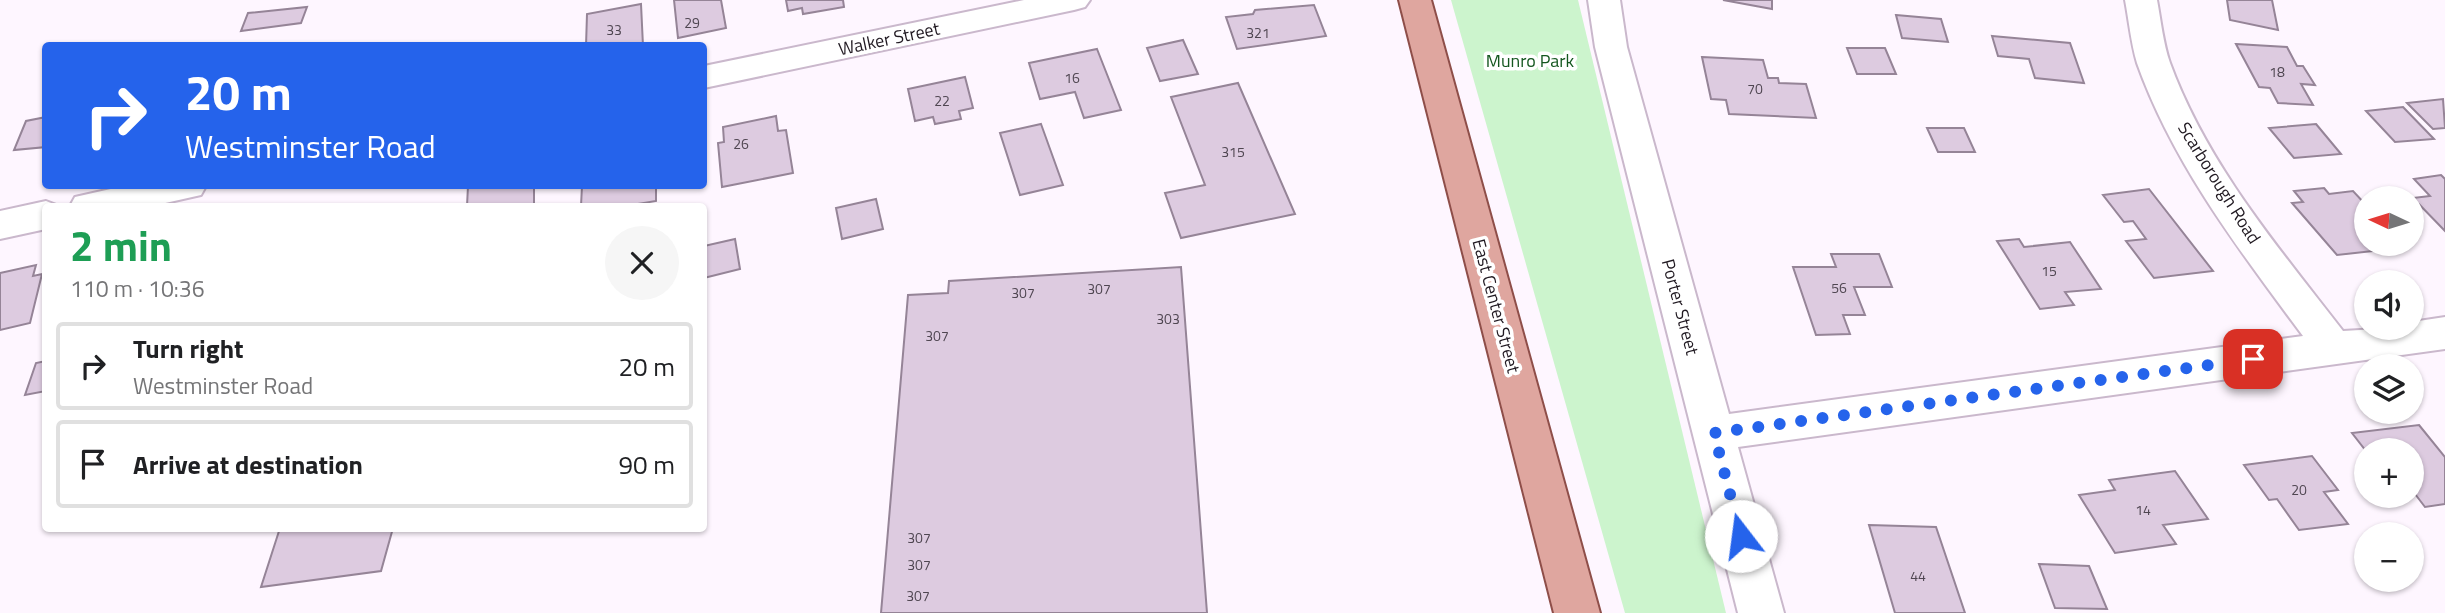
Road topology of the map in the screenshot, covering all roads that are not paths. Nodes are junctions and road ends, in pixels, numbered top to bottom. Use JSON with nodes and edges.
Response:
{"nodes":[{"id":1,"x":1415,"y":0,"type":"edge"},
{"id":2,"x":1604,"y":0,"type":"edge"},
{"id":3,"x":2141,"y":0,"type":"edge"},
{"id":4,"x":1064,"y":1,"type":"edge"},
{"id":5,"x":707,"y":77,"type":"edge"},
{"id":6,"x":173,"y":189,"type":"edge"},
{"id":7,"x":103,"y":203,"type":"edge"},
{"id":8,"x":42,"y":216,"type":"edge"},
{"id":9,"x":0,"y":225,"type":"edge"},
{"id":10,"x":2445,"y":333,"type":"edge"},
{"id":11,"x":2333,"y":348,"type":"junction"},
{"id":12,"x":1714,"y":433,"type":"junction"},
{"id":13,"x":1577,"y":613,"type":"edge"},
{"id":14,"x":1761,"y":613,"type":"edge"}],
"edges":[{"from":1,"to":13,"type":"main road","name":"East Center Street"},
{"from":2,"to":12,"type":"street","name":"Porter Street"},
{"from":3,"to":11,"type":"street","name":"Scarborough Road"},
{"from":4,"to":5,"type":"street","name":"Walker Street"},
{"from":6,"to":7,"type":"street"},
{"from":8,"to":9,"type":"street"},
{"from":10,"to":11,"type":"street"},
{"from":11,"to":12,"type":"street"},
{"from":12,"to":14,"type":"street","name":"Porter Street"}]}
